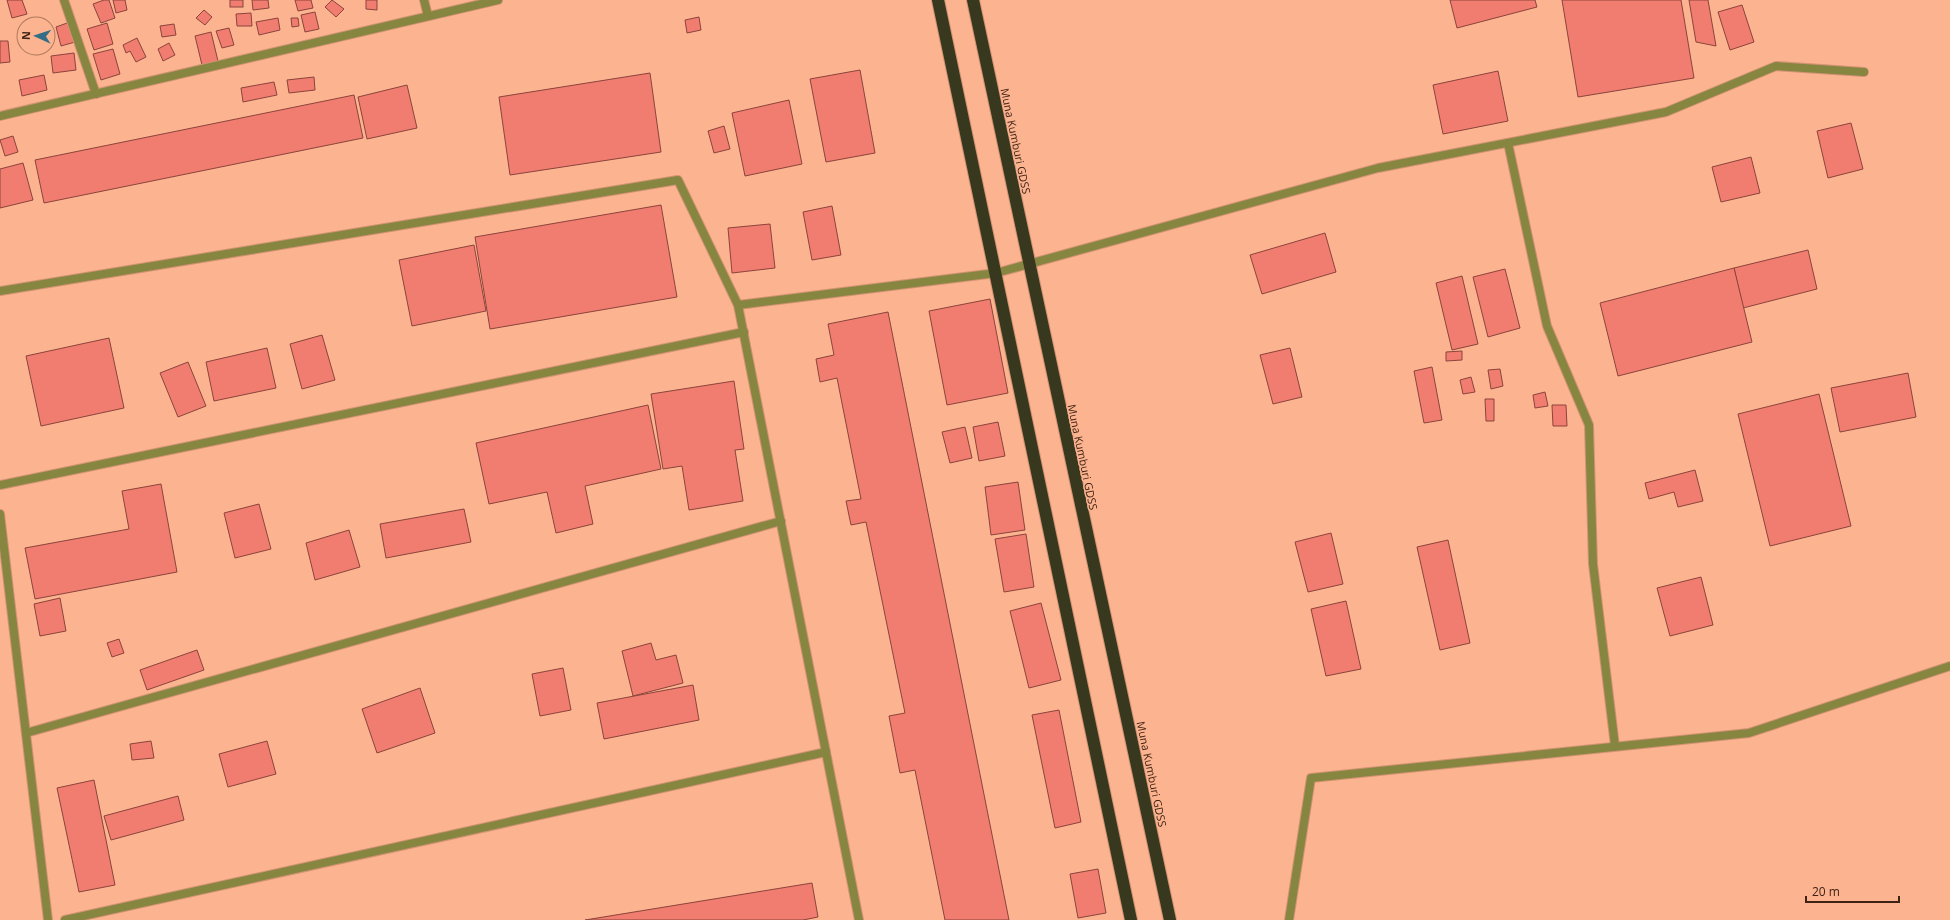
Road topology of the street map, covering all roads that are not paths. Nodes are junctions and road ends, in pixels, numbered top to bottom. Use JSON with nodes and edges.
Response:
{"nodes":[{"id":1,"x":64,"y":0,"type":"edge"},
{"id":2,"x":424,"y":0,"type":"edge"},
{"id":3,"x":498,"y":0,"type":"edge"},
{"id":4,"x":938,"y":0,"type":"edge"},
{"id":5,"x":973,"y":0,"type":"edge"},
{"id":6,"x":428,"y":16,"type":"junction"},
{"id":7,"x":1864,"y":72,"type":"dead end"},
{"id":8,"x":96,"y":94,"type":"junction"},
{"id":9,"x":0,"y":116,"type":"edge"},
{"id":10,"x":1508,"y":143,"type":"junction"},
{"id":11,"x":1029,"y":265,"type":"junction"},
{"id":12,"x":996,"y":273,"type":"junction"},
{"id":13,"x":0,"y":292,"type":"edge"},
{"id":14,"x":738,"y":305,"type":"junction"},
{"id":15,"x":744,"y":332,"type":"junction"},
{"id":16,"x":0,"y":485,"type":"edge"},
{"id":17,"x":0,"y":514,"type":"edge"},
{"id":18,"x":781,"y":521,"type":"junction"},
{"id":19,"x":1950,"y":666,"type":"edge"},
{"id":20,"x":26,"y":733,"type":"junction"},
{"id":21,"x":1615,"y":746,"type":"junction"},
{"id":22,"x":826,"y":752,"type":"junction"},
{"id":23,"x":48,"y":920,"type":"edge"},
{"id":24,"x":65,"y":920,"type":"edge"},
{"id":25,"x":859,"y":920,"type":"edge"},
{"id":26,"x":1131,"y":920,"type":"edge"},
{"id":27,"x":1170,"y":920,"type":"edge"},
{"id":28,"x":1289,"y":920,"type":"edge"}],
"edges":[{"from":1,"to":8,"type":"street"},
{"from":2,"to":6,"type":"street"},
{"from":3,"to":6,"type":"street"},
{"from":4,"to":12,"type":"highway"},
{"from":5,"to":11,"type":"highway","name":"Muna Kumburi GDSS"},
{"from":6,"to":8,"type":"street"},
{"from":7,"to":10,"type":"street"},
{"from":8,"to":9,"type":"street"},
{"from":10,"to":11,"type":"street"},
{"from":10,"to":21,"type":"street"},
{"from":11,"to":12,"type":"street"},
{"from":11,"to":27,"type":"highway","name":"Muna Kumburi GDSS"},
{"from":12,"to":14,"type":"street"},
{"from":12,"to":26,"type":"highway"},
{"from":13,"to":14,"type":"street"},
{"from":14,"to":15,"type":"street"},
{"from":15,"to":16,"type":"street"},
{"from":15,"to":18,"type":"street"},
{"from":17,"to":20,"type":"street"},
{"from":18,"to":20,"type":"street"},
{"from":18,"to":22,"type":"street"},
{"from":19,"to":21,"type":"street"},
{"from":20,"to":23,"type":"street"},
{"from":21,"to":28,"type":"street"},
{"from":22,"to":24,"type":"street"},
{"from":22,"to":25,"type":"street"}]}
